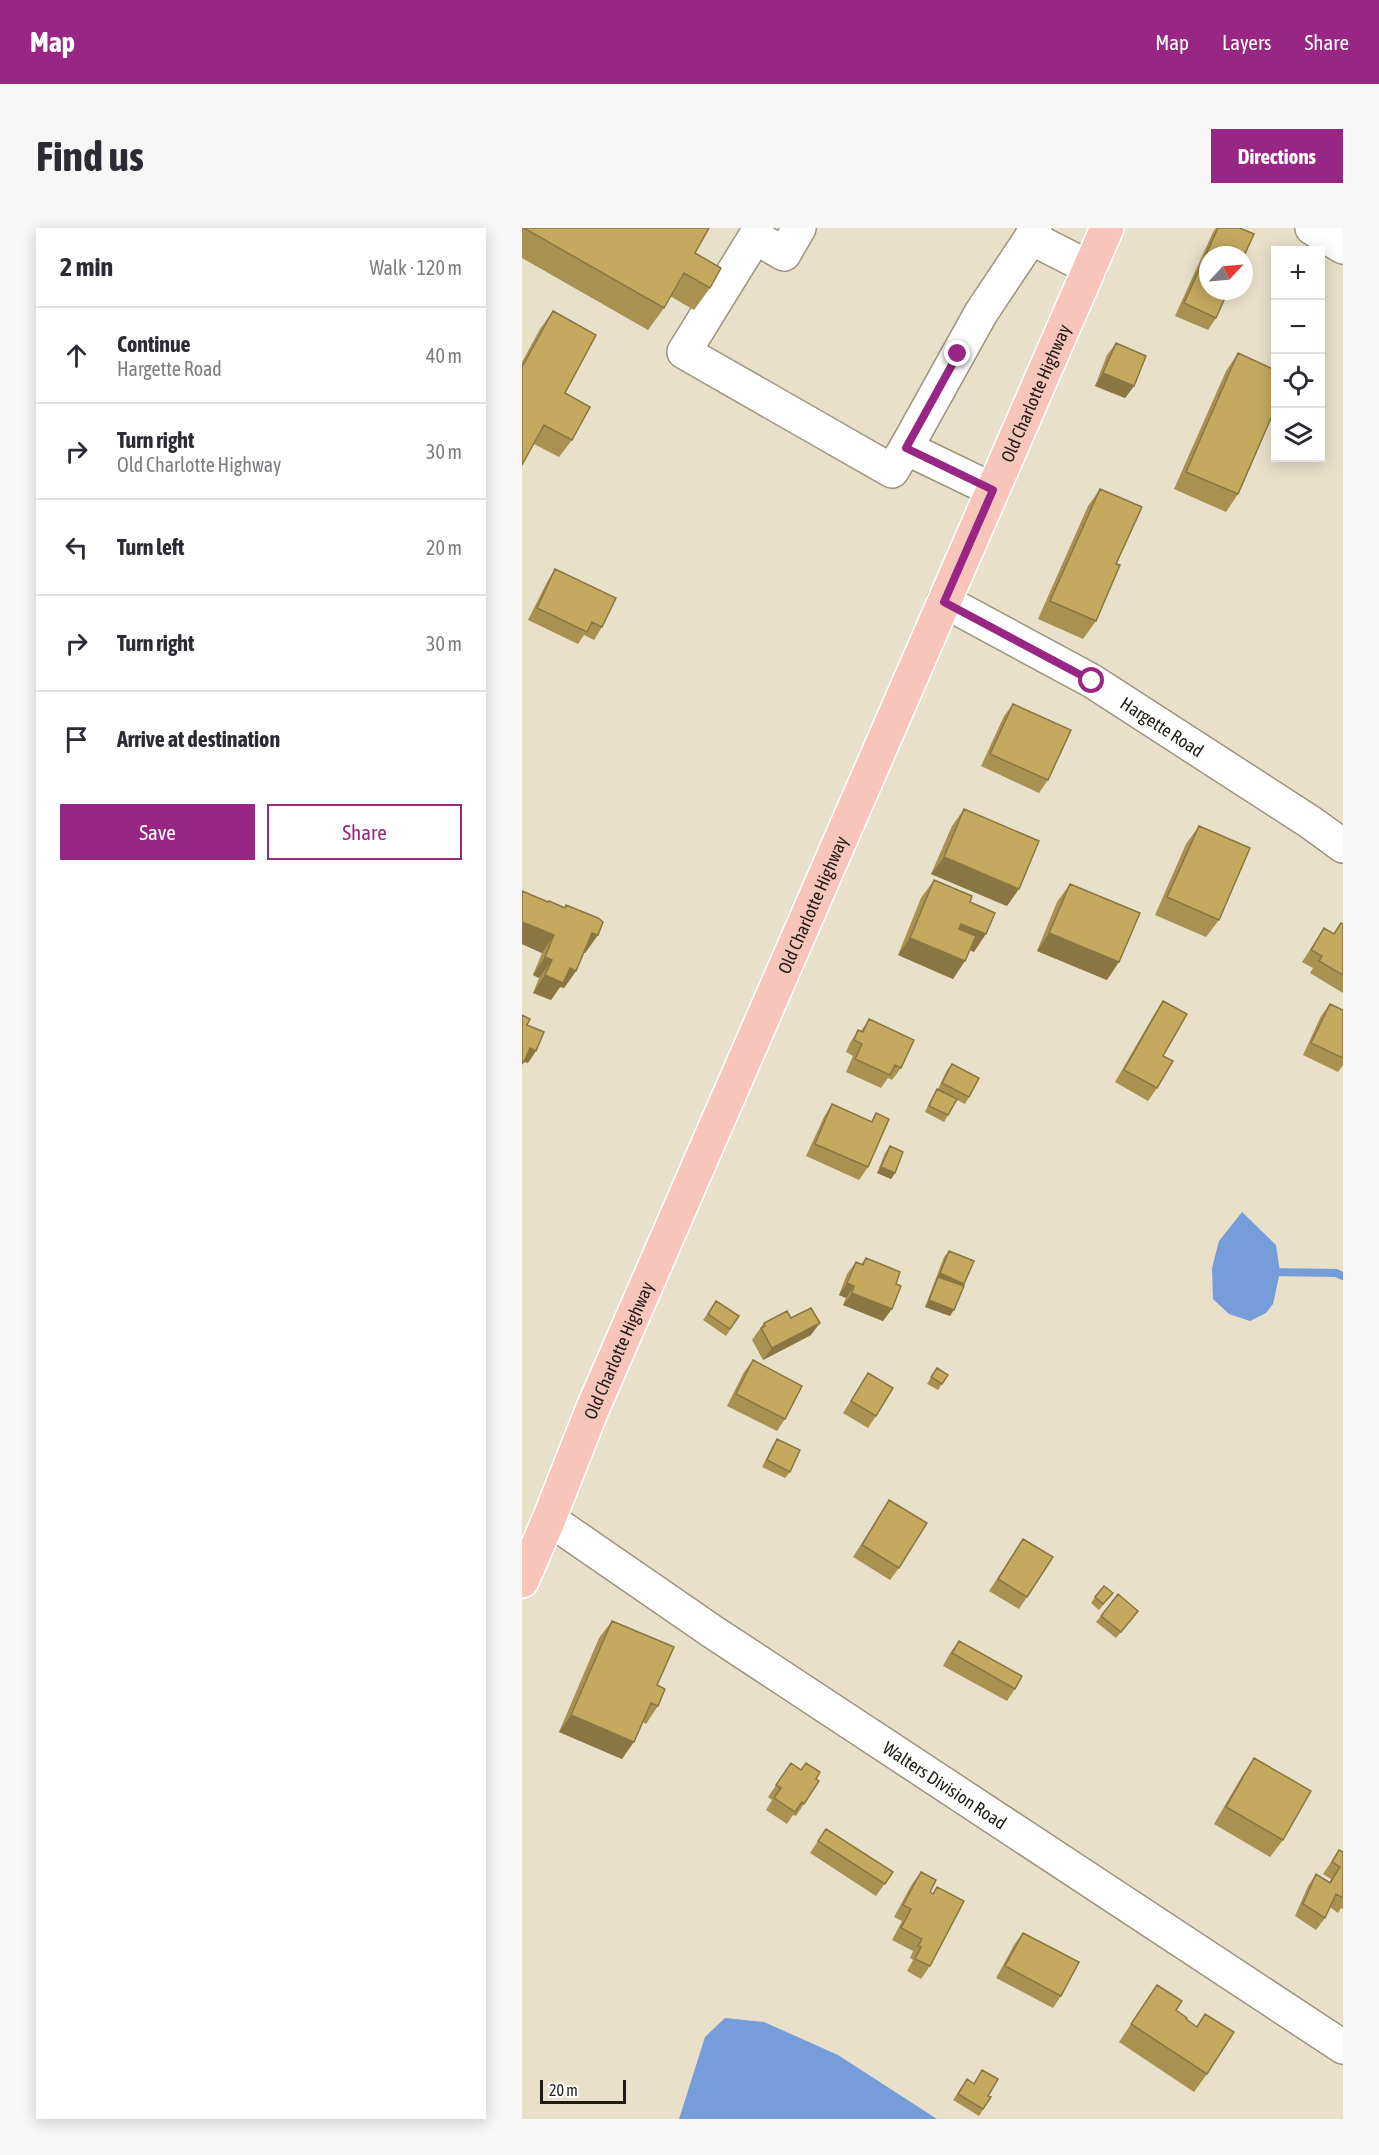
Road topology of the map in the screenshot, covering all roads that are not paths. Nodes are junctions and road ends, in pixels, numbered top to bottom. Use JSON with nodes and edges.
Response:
{"nodes":[{"id":1,"x":799,"y":228,"type":"edge"},
{"id":2,"x":1107,"y":228,"type":"edge"},
{"id":3,"x":1312,"y":228,"type":"edge"},
{"id":4,"x":1033,"y":233,"type":"edge"},
{"id":5,"x":1343,"y":247,"type":"edge"},
{"id":6,"x":1090,"y":268,"type":"junction"},
{"id":7,"x":906,"y":448,"type":"junction"},
{"id":8,"x":993,"y":490,"type":"junction"},
{"id":9,"x":944,"y":602,"type":"junction"},
{"id":10,"x":1343,"y":846,"type":"edge"},
{"id":11,"x":549,"y":1519,"type":"junction"},
{"id":12,"x":522,"y":1581,"type":"edge"},
{"id":13,"x":1343,"y":2047,"type":"edge"}],
"edges":[{"from":1,"to":7,"type":"street"},
{"from":2,"to":6,"type":"main road","name":"Old Charlotte Highway"},
{"from":3,"to":5,"type":"street"},
{"from":4,"to":6,"type":"street"},
{"from":4,"to":7,"type":"street"},
{"from":6,"to":8,"type":"main road","name":"Old Charlotte Highway"},
{"from":7,"to":8,"type":"street"},
{"from":8,"to":9,"type":"main road","name":"Old Charlotte Highway"},
{"from":9,"to":10,"type":"street","name":"Hargette Road"},
{"from":9,"to":11,"type":"main road","name":"Old Charlotte Highway"},
{"from":11,"to":12,"type":"main road","name":"Old Charlotte Highway"},
{"from":11,"to":13,"type":"street","name":"Walters Division Road"}]}
